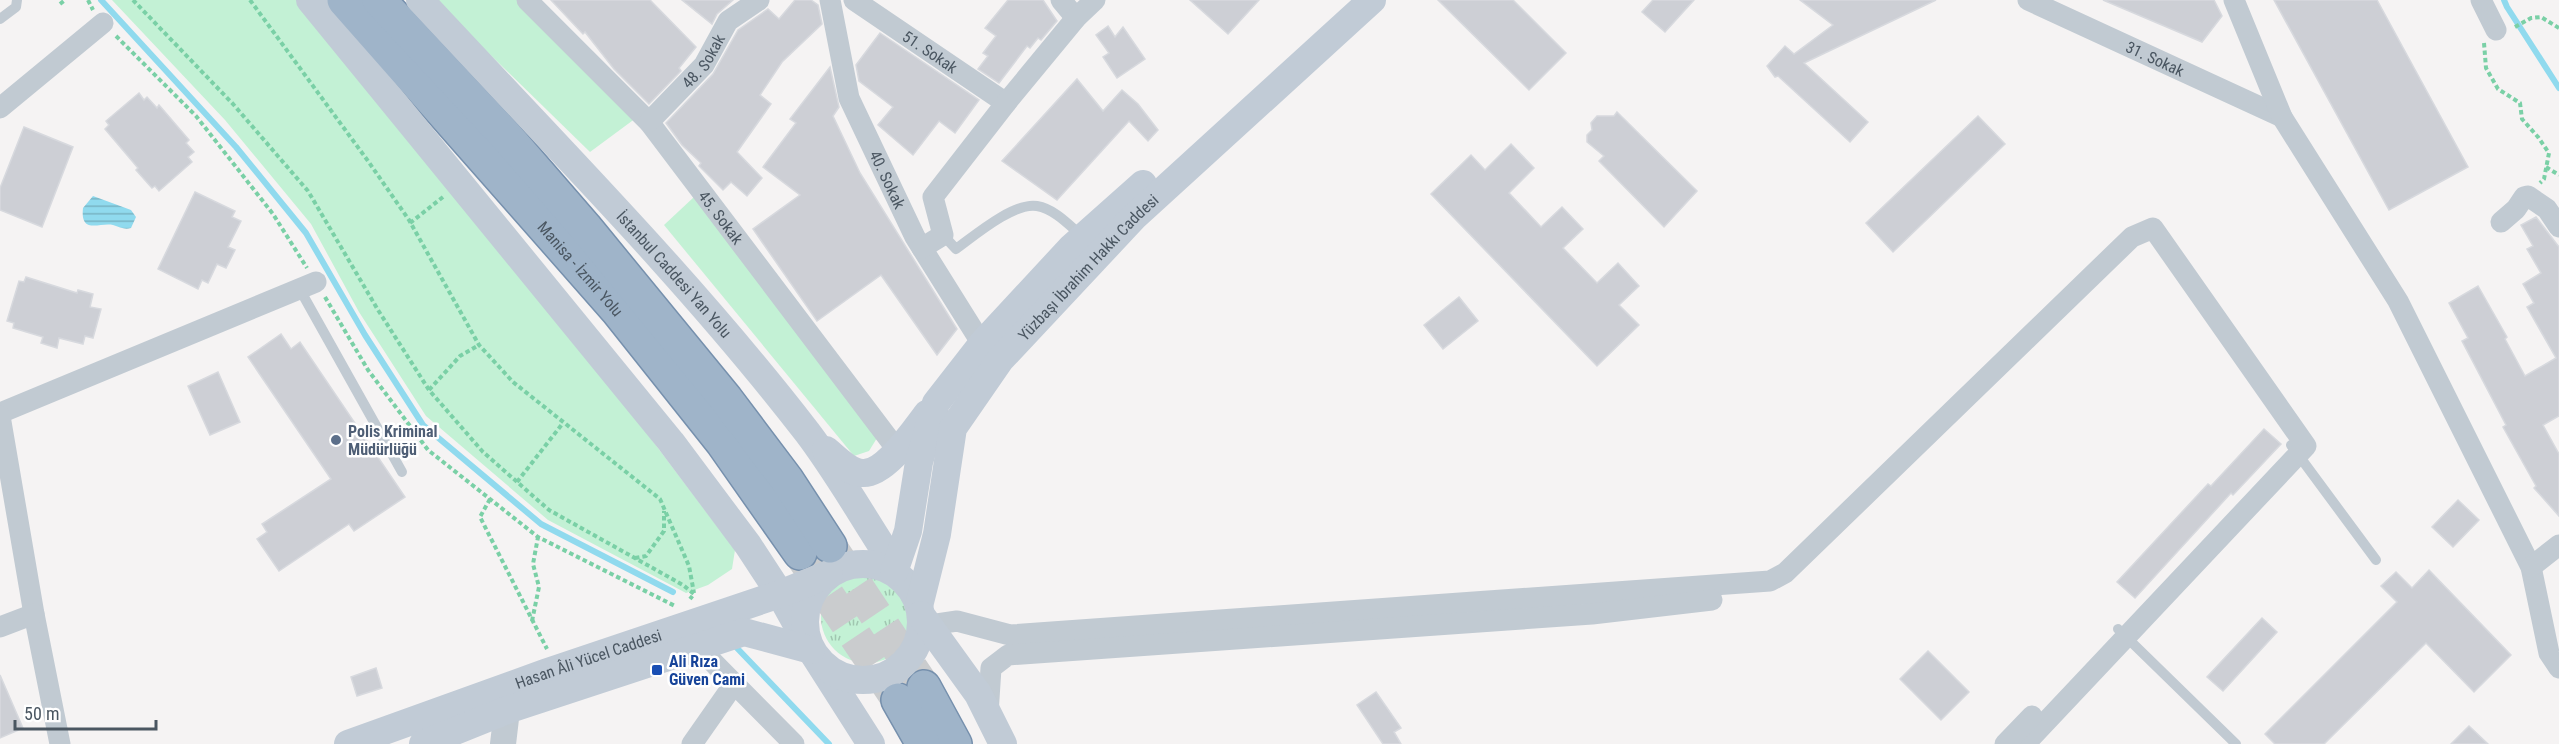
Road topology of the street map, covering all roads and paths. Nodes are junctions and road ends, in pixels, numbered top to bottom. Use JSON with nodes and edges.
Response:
{"nodes":[{"id":1,"x":17,"y":0,"type":"edge"},
{"id":2,"x":65,"y":0,"type":"edge"},
{"id":3,"x":133,"y":0,"type":"edge"},
{"id":4,"x":250,"y":0,"type":"edge"},
{"id":5,"x":310,"y":0,"type":"edge"},
{"id":6,"x":344,"y":0,"type":"edge"},
{"id":7,"x":379,"y":0,"type":"edge"},
{"id":8,"x":420,"y":0,"type":"edge"},
{"id":9,"x":527,"y":0,"type":"edge"},
{"id":10,"x":759,"y":0,"type":"edge"},
{"id":11,"x":830,"y":0,"type":"edge"},
{"id":12,"x":854,"y":0,"type":"edge"},
{"id":13,"x":1061,"y":0,"type":"edge"},
{"id":14,"x":1095,"y":0,"type":"edge"},
{"id":15,"x":1352,"y":0,"type":"edge"},
{"id":16,"x":1372,"y":0,"type":"edge"},
{"id":17,"x":2028,"y":0,"type":"edge"},
{"id":18,"x":2234,"y":0,"type":"edge"},
{"id":19,"x":2481,"y":0,"type":"edge"},
{"id":20,"x":60,"y":4,"type":"dead end"},
{"id":21,"x":1076,"y":18,"type":"junction"},
{"id":22,"x":0,"y":19,"type":"edge"},
{"id":23,"x":103,"y":23,"type":"joint"},
{"id":24,"x":2559,"y":28,"type":"edge"},
{"id":25,"x":2496,"y":30,"type":"junction"},
{"id":26,"x":1006,"y":103,"type":"junction"},
{"id":27,"x":0,"y":108,"type":"edge"},
{"id":28,"x":2282,"y":117,"type":"junction"},
{"id":29,"x":649,"y":122,"type":"junction"},
{"id":30,"x":2546,"y":167,"type":"junction"},
{"id":31,"x":2559,"y":175,"type":"edge"},
{"id":32,"x":449,"y":193,"type":"dead end"},
{"id":33,"x":2524,"y":197,"type":"junction"},
{"id":34,"x":2501,"y":222,"type":"dead end"},
{"id":35,"x":410,"y":223,"type":"junction"},
{"id":36,"x":2559,"y":227,"type":"edge"},
{"id":37,"x":943,"y":235,"type":"junction"},
{"id":38,"x":1083,"y":237,"type":"junction"},
{"id":39,"x":922,"y":248,"type":"junction"},
{"id":40,"x":307,"y":285,"type":"junction"},
{"id":41,"x":982,"y":344,"type":"junction"},
{"id":42,"x":479,"y":345,"type":"junction"},
{"id":43,"x":429,"y":390,"type":"junction"},
{"id":44,"x":936,"y":403,"type":"junction"},
{"id":45,"x":0,"y":414,"type":"edge"},
{"id":46,"x":563,"y":423,"type":"junction"},
{"id":47,"x":809,"y":434,"type":"junction"},
{"id":48,"x":2297,"y":445,"type":"junction"},
{"id":49,"x":898,"y":451,"type":"junction"},
{"id":50,"x":402,"y":472,"type":"dead end"},
{"id":51,"x":517,"y":482,"type":"junction"},
{"id":52,"x":490,"y":499,"type":"junction"},
{"id":53,"x":664,"y":507,"type":"junction"},
{"id":54,"x":538,"y":537,"type":"junction"},
{"id":55,"x":2559,"y":545,"type":"edge"},
{"id":56,"x":635,"y":558,"type":"junction"},
{"id":57,"x":820,"y":558,"type":"junction"},
{"id":58,"x":2376,"y":560,"type":"dead end"},
{"id":59,"x":2531,"y":567,"type":"junction"},
{"id":60,"x":894,"y":572,"type":"junction"},
{"id":61,"x":780,"y":594,"type":"junction"},
{"id":62,"x":693,"y":608,"type":"junction"},
{"id":63,"x":34,"y":614,"type":"junction"},
{"id":64,"x":924,"y":615,"type":"junction"},
{"id":65,"x":532,"y":621,"type":"junction"},
{"id":66,"x":0,"y":627,"type":"edge"},
{"id":67,"x":2121,"y":633,"type":"junction"},
{"id":68,"x":699,"y":648,"type":"junction"},
{"id":69,"x":811,"y":650,"type":"junction"},
{"id":70,"x":2559,"y":668,"type":"edge"},
{"id":71,"x":557,"y":669,"type":"junction"},
{"id":72,"x":517,"y":683,"type":"junction"},
{"id":73,"x":734,"y":684,"type":"junction"},
{"id":74,"x":507,"y":710,"type":"junction"},
{"id":75,"x":988,"y":715,"type":"junction"},
{"id":76,"x":60,"y":744,"type":"edge"},
{"id":77,"x":348,"y":744,"type":"edge"},
{"id":78,"x":423,"y":744,"type":"edge"},
{"id":79,"x":503,"y":744,"type":"edge"},
{"id":80,"x":692,"y":744,"type":"edge"},
{"id":81,"x":794,"y":744,"type":"edge"},
{"id":82,"x":871,"y":744,"type":"edge"},
{"id":83,"x":923,"y":744,"type":"edge"},
{"id":84,"x":955,"y":744,"type":"edge"},
{"id":85,"x":1003,"y":744,"type":"edge"},
{"id":86,"x":2005,"y":744,"type":"edge"},
{"id":87,"x":2025,"y":744,"type":"edge"},
{"id":88,"x":2236,"y":744,"type":"edge"}],
"edges":[{"from":1,"to":22,"type":"lane"},
{"from":2,"to":20,"type":"path"},
{"from":3,"to":43,"type":"path"},
{"from":4,"to":35,"type":"path"},
{"from":5,"to":61,"type":"main road"},
{"from":6,"to":57,"type":"highway","name":"Manisa - İzmir Yolu"},
{"from":7,"to":57,"type":"highway","name":"Manisa - İzmir Yolu"},
{"from":8,"to":47,"type":"main road","name":"İstanbul Caddesi Yan Yolu"},
{"from":9,"to":29,"type":"street","name":"45. Sokak"},
{"from":10,"to":29,"type":"street","name":"48. Sokak"},
{"from":11,"to":39,"type":"street","name":"40. Sokak"},
{"from":12,"to":26,"type":"street","name":"51. Sokak"},
{"from":13,"to":21,"type":"street"},
{"from":14,"to":21,"type":"street"},
{"from":15,"to":38,"type":"main road","name":"Yüzbaşı İbrahim Hakkı Caddesi"},
{"from":16,"to":64,"type":"main road","name":"Yüzbaşı İbrahim Hakkı Caddesi"},
{"from":17,"to":28,"type":"street","name":"31. Sokak"},
{"from":18,"to":28,"type":"street"},
{"from":19,"to":25,"type":"street"},
{"from":21,"to":26,"type":"street"},
{"from":23,"to":27,"type":"street"},
{"from":23,"to":40,"type":"path"},
{"from":24,"to":25,"type":"path"},
{"from":25,"to":30,"type":"path"},
{"from":26,"to":37,"type":"street"},
{"from":28,"to":59,"type":"street"},
{"from":29,"to":49,"type":"street","name":"45. Sokak"},
{"from":30,"to":31,"type":"path"},
{"from":30,"to":33,"type":"path"},
{"from":32,"to":35,"type":"path"},
{"from":33,"to":34,"type":"street"},
{"from":33,"to":36,"type":"street"},
{"from":35,"to":42,"type":"path"},
{"from":37,"to":38,"type":"lane"},
{"from":37,"to":39,"type":"street"},
{"from":38,"to":41,"type":"main road","name":"Yüzbaşı İbrahim Hakkı Caddesi"},
{"from":39,"to":41,"type":"street","name":"40. Sokak"},
{"from":40,"to":45,"type":"street"},
{"from":40,"to":50,"type":"lane"},
{"from":40,"to":52,"type":"path"},
{"from":41,"to":44,"type":"main road","name":"Yüzbaşı İbrahim Hakkı Caddesi"},
{"from":42,"to":43,"type":"path"},
{"from":42,"to":46,"type":"path"},
{"from":43,"to":51,"type":"path"},
{"from":44,"to":49,"type":"main road"},
{"from":44,"to":60,"type":"main road","name":"Yüzbaşı İbrahim Hakkı Caddesi"},
{"from":45,"to":63,"type":"street"},
{"from":46,"to":51,"type":"path"},
{"from":46,"to":53,"type":"path"},
{"from":47,"to":49,"type":"main road"},
{"from":47,"to":60,"type":"main road","name":"İstanbul Caddesi Yan Yolu"},
{"from":48,"to":58,"type":"lane"},
{"from":48,"to":64,"type":"street"},
{"from":48,"to":67,"type":"street"},
{"from":48,"to":75,"type":"street"},
{"from":51,"to":56,"type":"path"},
{"from":52,"to":54,"type":"path"},
{"from":52,"to":65,"type":"path"},
{"from":53,"to":56,"type":"path"},
{"from":53,"to":62,"type":"path"},
{"from":54,"to":62,"type":"path"},
{"from":54,"to":65,"type":"path"},
{"from":55,"to":59,"type":"street"},
{"from":56,"to":62,"type":"path"},
{"from":57,"to":60,"type":"main road"},
{"from":57,"to":61,"type":"main road","name":"Hasan Âli Yücel Caddesi"},
{"from":57,"to":69,"type":"main road"},
{"from":59,"to":70,"type":"street"},
{"from":60,"to":64,"type":"main road"},
{"from":61,"to":62,"type":"main road","name":"Hasan Âli Yücel Caddesi"},
{"from":61,"to":69,"type":"main road"},
{"from":62,"to":71,"type":"main road","name":"Hasan Âli Yücel Caddesi"},
{"from":63,"to":66,"type":"street"},
{"from":63,"to":76,"type":"street"},
{"from":64,"to":69,"type":"main road"},
{"from":64,"to":75,"type":"main road"},
{"from":65,"to":71,"type":"path"},
{"from":67,"to":86,"type":"street"},
{"from":67,"to":87,"type":"street"},
{"from":67,"to":88,"type":"lane"},
{"from":68,"to":69,"type":"main road","name":"Hasan Âli Yücel Caddesi"},
{"from":68,"to":73,"type":"street"},
{"from":68,"to":74,"type":"main road","name":"Hasan Âli Yücel Caddesi"},
{"from":69,"to":82,"type":"main road"},
{"from":71,"to":72,"type":"main road","name":"Hasan Âli Yücel Caddesi"},
{"from":72,"to":74,"type":"street"},
{"from":72,"to":77,"type":"main road","name":"Hasan Âli Yücel Caddesi"},
{"from":73,"to":80,"type":"street"},
{"from":73,"to":81,"type":"street"},
{"from":74,"to":78,"type":"main road","name":"Hasan Âli Yücel Caddesi"},
{"from":74,"to":79,"type":"street"},
{"from":75,"to":85,"type":"main road"},
{"from":83,"to":84,"type":"highway"}]}
